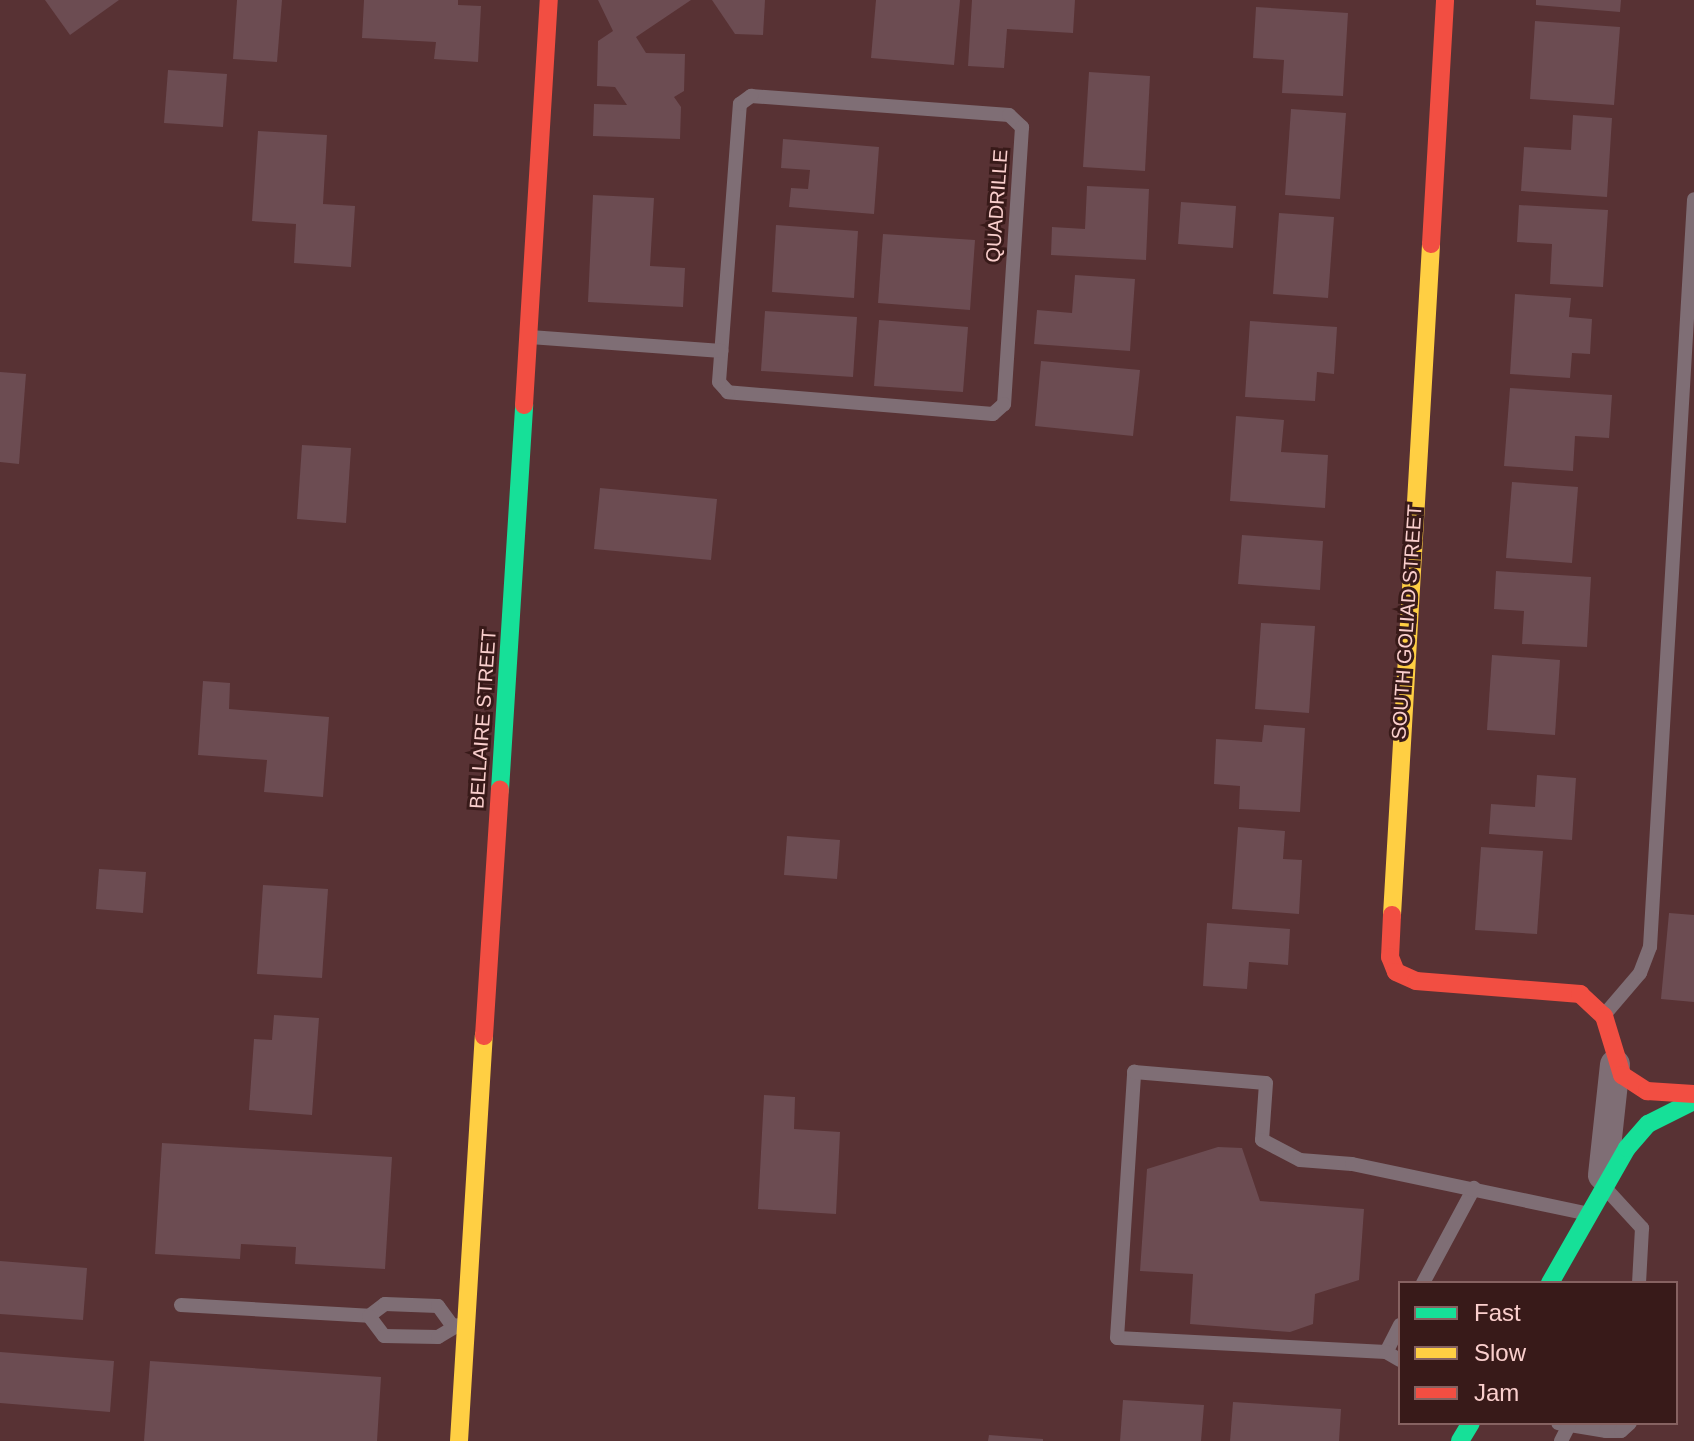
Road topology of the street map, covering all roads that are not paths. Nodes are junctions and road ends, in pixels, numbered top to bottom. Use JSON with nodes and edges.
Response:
{"nodes":[{"id":1,"x":549,"y":0,"type":"edge"},
{"id":2,"x":1445,"y":0,"type":"edge"},
{"id":3,"x":1694,"y":199,"type":"edge"},
{"id":4,"x":530,"y":337,"type":"junction"},
{"id":5,"x":721,"y":351,"type":"junction"},
{"id":6,"x":1604,"y":1016,"type":"junction"},
{"id":7,"x":1615,"y":1065,"type":"junction"},
{"id":8,"x":1694,"y":1094,"type":"edge"},
{"id":9,"x":1694,"y":1101,"type":"edge"},
{"id":10,"x":1474,"y":1188,"type":"junction"},
{"id":11,"x":1596,"y":1202,"type":"junction"},
{"id":12,"x":1424,"y":1281,"type":"edge"},
{"id":13,"x":1551,"y":1281,"type":"edge"},
{"id":14,"x":1639,"y":1281,"type":"edge"},
{"id":15,"x":181,"y":1305,"type":"dead end"},
{"id":16,"x":369,"y":1316,"type":"junction"},
{"id":17,"x":459,"y":1325,"type":"junction"},
{"id":18,"x":1398,"y":1329,"type":"edge"},
{"id":19,"x":1386,"y":1352,"type":"junction"},
{"id":20,"x":1398,"y":1359,"type":"edge"},
{"id":21,"x":1572,"y":1425,"type":"edge"},
{"id":22,"x":1628,"y":1425,"type":"edge"},
{"id":23,"x":459,"y":1441,"type":"edge"}],
"edges":[{"from":1,"to":4,"type":"street","name":"BELLAIRE STREET"},
{"from":2,"to":6,"type":"street","name":"SOUTH GOLIAD STREET"},
{"from":3,"to":6,"type":"lane"},
{"from":4,"to":5,"type":"lane"},
{"from":4,"to":17,"type":"street","name":"BELLAIRE STREET"},
{"from":5,"to":5,"type":"lane","name":"QUADRILLE"},
{"from":6,"to":7,"type":"street"},
{"from":7,"to":8,"type":"street"},
{"from":7,"to":11,"type":"street"},
{"from":9,"to":11,"type":"street"},
{"from":10,"to":11,"type":"lane"},
{"from":10,"to":12,"type":"lane"},
{"from":10,"to":19,"type":"lane"},
{"from":11,"to":13,"type":"street"},
{"from":11,"to":14,"type":"lane"},
{"from":15,"to":16,"type":"lane"},
{"from":16,"to":17,"type":"lane"},
{"from":16,"to":17,"type":"lane"},
{"from":17,"to":23,"type":"street","name":"BELLAIRE STREET"},
{"from":18,"to":19,"type":"lane"},
{"from":19,"to":20,"type":"lane"},
{"from":21,"to":22,"type":"lane"}]}
